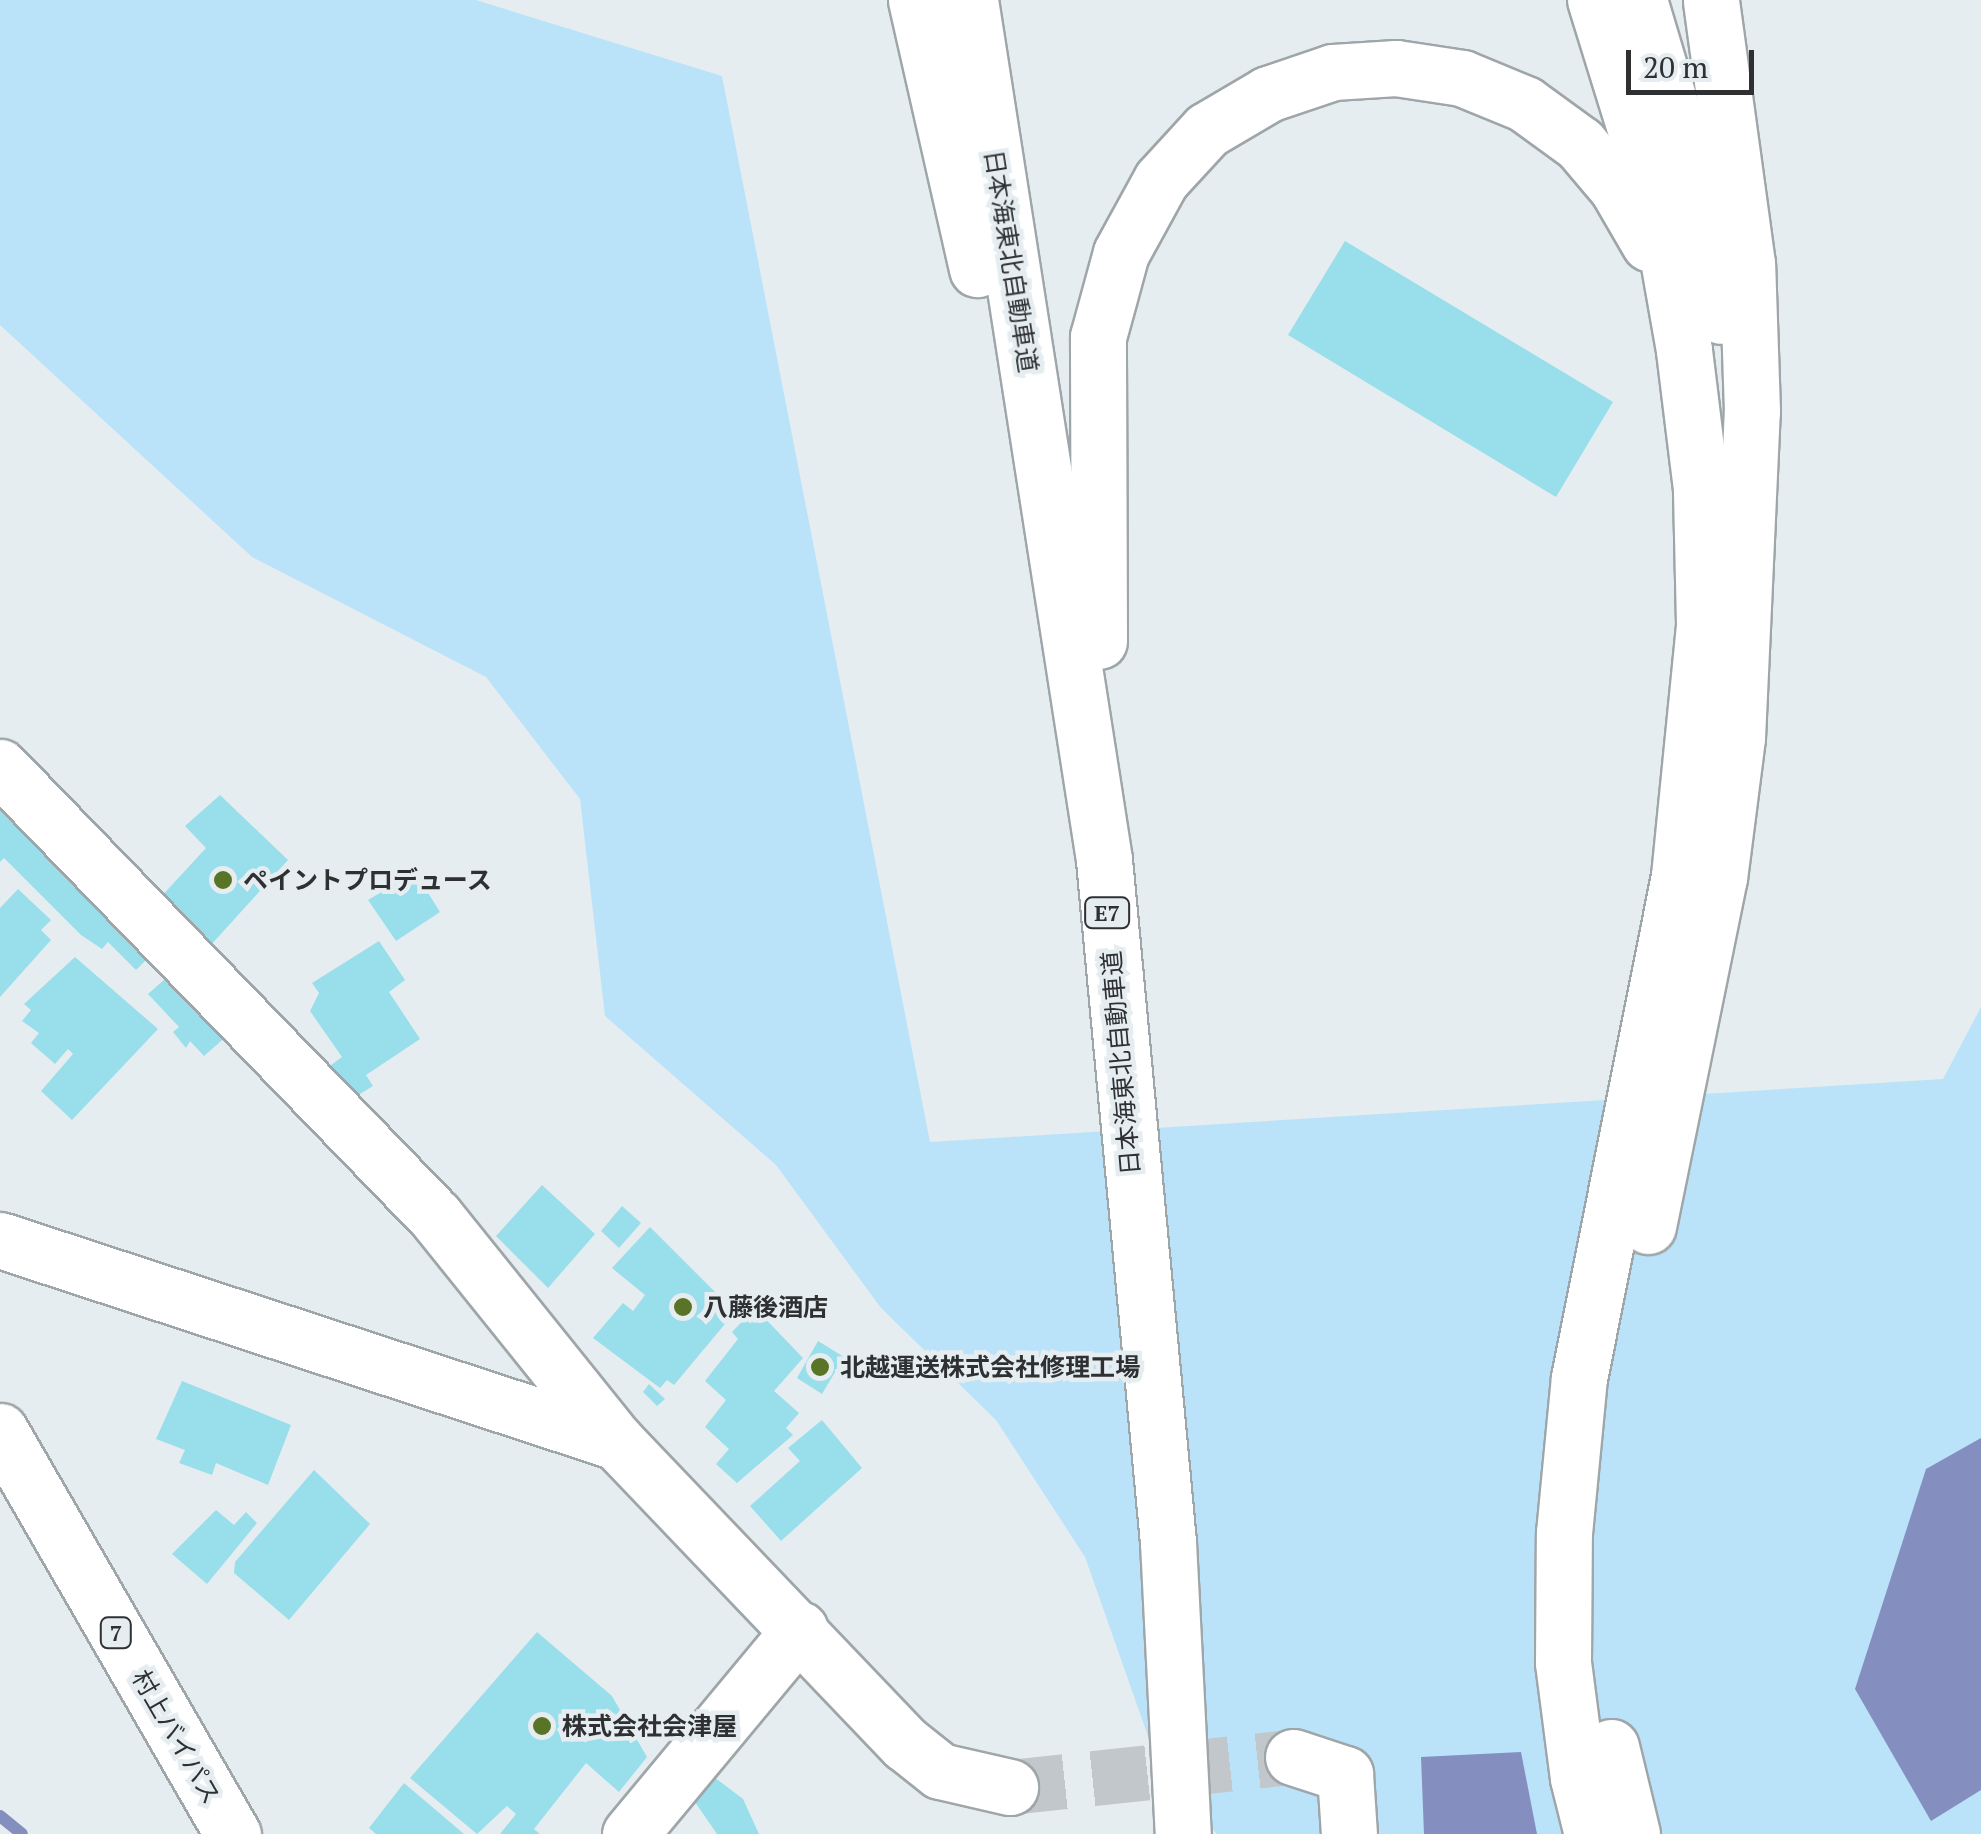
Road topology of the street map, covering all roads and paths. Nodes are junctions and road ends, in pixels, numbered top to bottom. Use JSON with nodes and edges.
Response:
{"nodes":[{"id":1,"x":916,"y":0,"type":"edge"},
{"id":2,"x":970,"y":0,"type":"edge"},
{"id":3,"x":1595,"y":0,"type":"edge"},
{"id":4,"x":1639,"y":0,"type":"edge"},
{"id":5,"x":1711,"y":0,"type":"edge"},
{"id":6,"x":1684,"y":350,"type":"junction"},
{"id":7,"x":1744,"y":569,"type":"junction"},
{"id":8,"x":0,"y":766,"type":"edge"},
{"id":9,"x":1104,"y":860,"type":"junction"},
{"id":10,"x":1110,"y":969,"type":"junction"},
{"id":11,"x":0,"y":1240,"type":"edge"},
{"id":12,"x":0,"y":1431,"type":"edge"},
{"id":13,"x":617,"y":1442,"type":"junction"},
{"id":14,"x":800,"y":1629,"type":"junction"},
{"id":15,"x":1293,"y":1757,"type":"tunnel mouth"},
{"id":16,"x":1010,"y":1787,"type":"tunnel mouth"},
{"id":17,"x":232,"y":1834,"type":"edge"},
{"id":18,"x":630,"y":1834,"type":"edge"},
{"id":19,"x":1184,"y":1834,"type":"edge"},
{"id":20,"x":1349,"y":1834,"type":"edge"},
{"id":21,"x":1592,"y":1834,"type":"edge"},
{"id":22,"x":1632,"y":1834,"type":"edge"}],
"edges":[{"from":1,"to":10,"type":"main road"},
{"from":2,"to":9,"type":"main road","name":"日本海東北自動車道","number":"E7"},
{"from":3,"to":6,"type":"main road"},
{"from":4,"to":7,"type":"main road"},
{"from":5,"to":7,"type":"main road"},
{"from":6,"to":9,"type":"main road"},
{"from":6,"to":21,"type":"main road"},
{"from":7,"to":22,"type":"main road"},
{"from":8,"to":13,"type":"main road"},
{"from":9,"to":10,"type":"main road","name":"日本海東北自動車道","number":"E7"},
{"from":10,"to":19,"type":"main road","name":"日本海東北自動車道","number":"E7"},
{"from":11,"to":13,"type":"main road"},
{"from":12,"to":17,"type":"main road","name":"村上バイパス","number":"7"},
{"from":13,"to":14,"type":"main road"},
{"from":14,"to":16,"type":"main road"},
{"from":14,"to":18,"type":"main road"},
{"from":15,"to":20,"type":"main road"}]}
